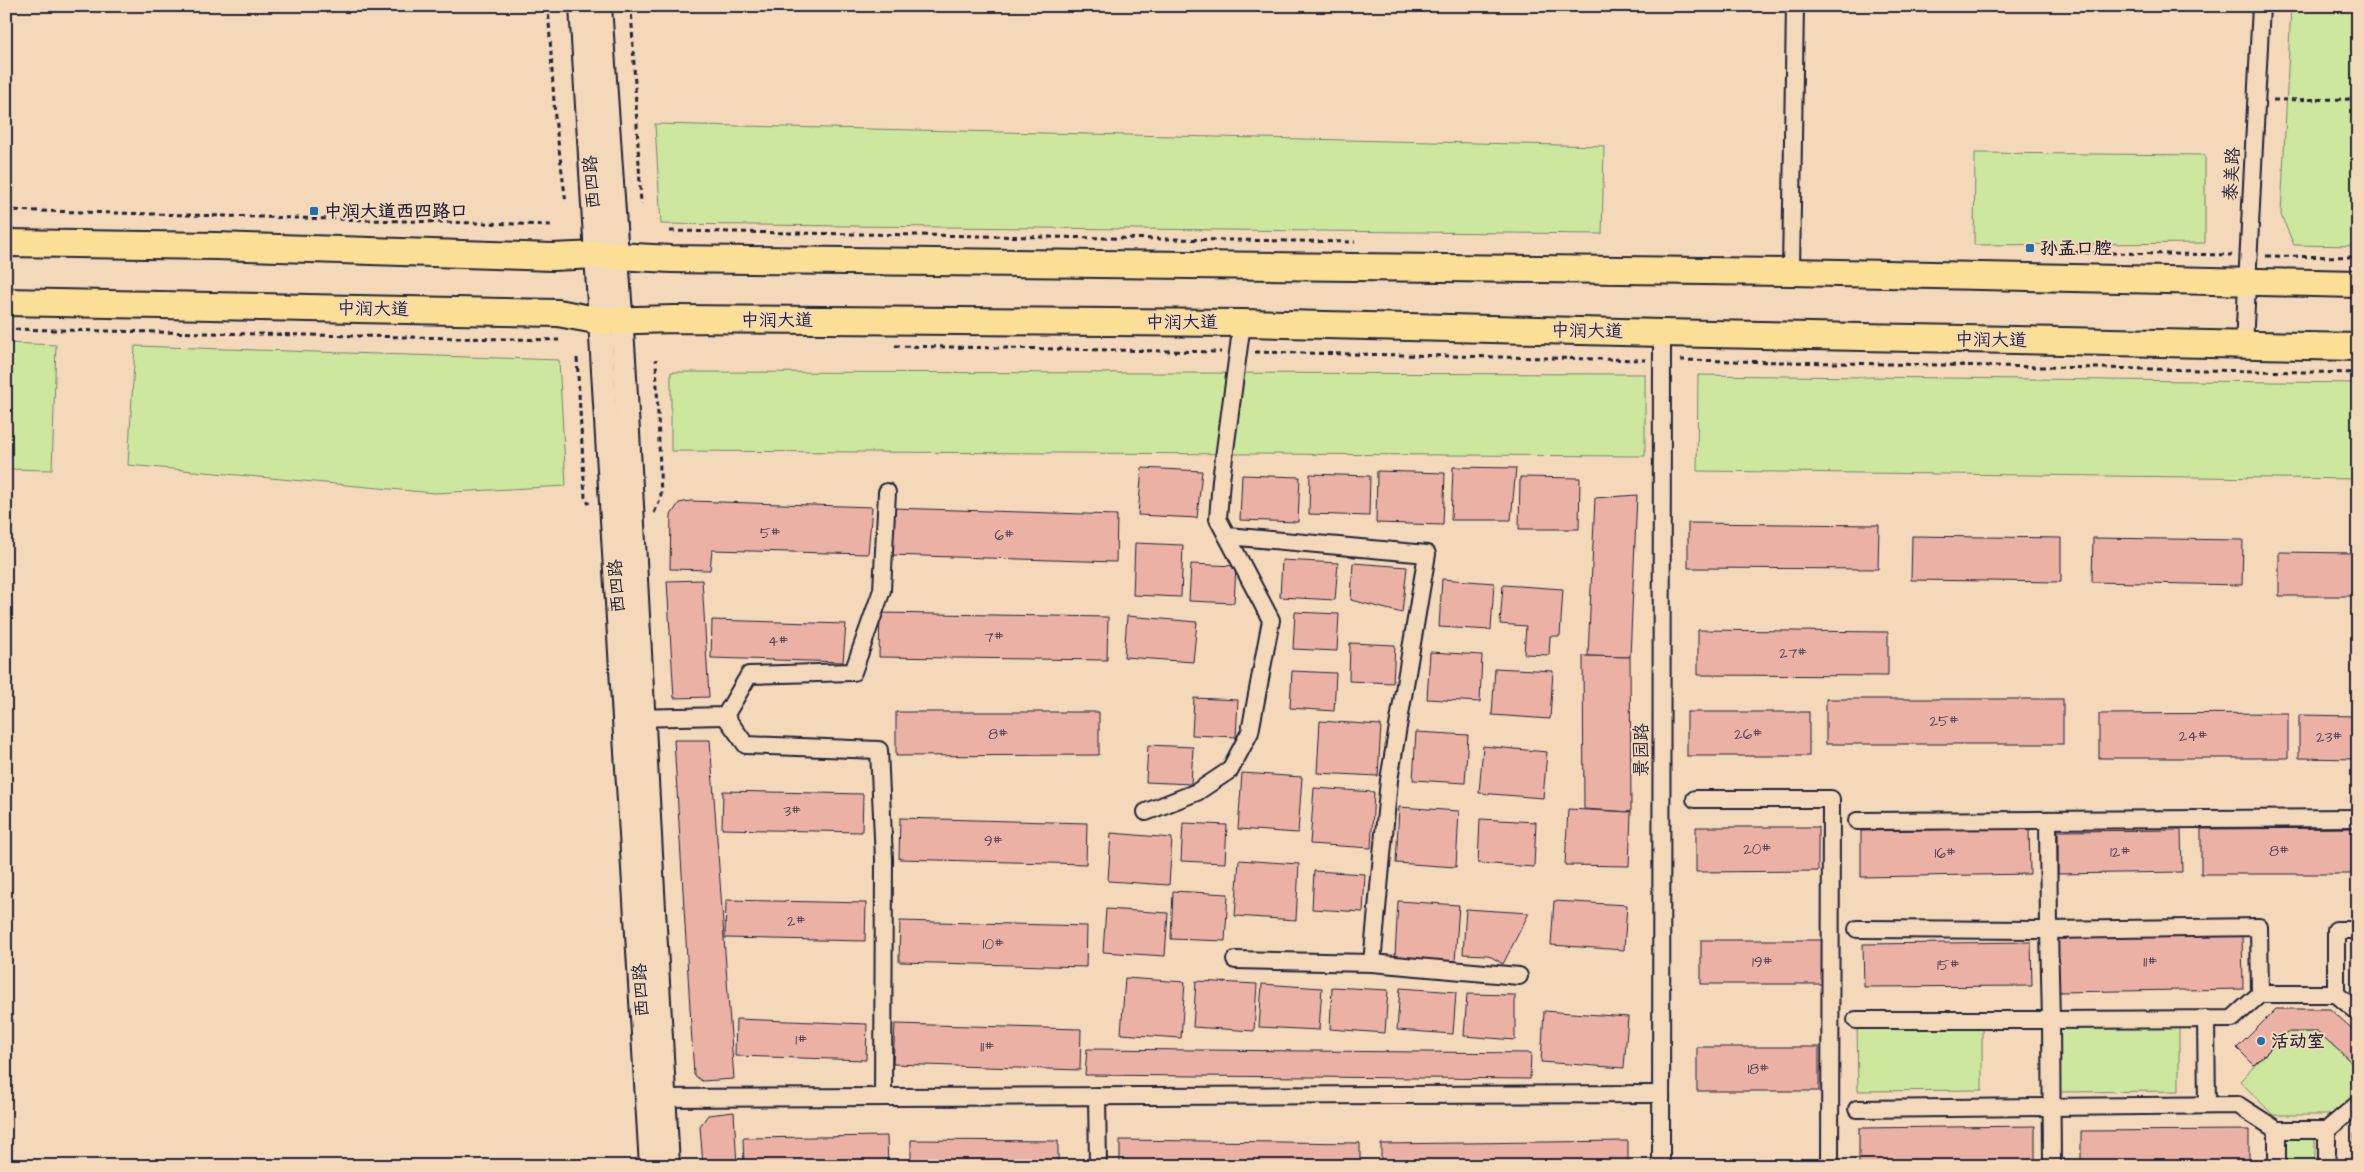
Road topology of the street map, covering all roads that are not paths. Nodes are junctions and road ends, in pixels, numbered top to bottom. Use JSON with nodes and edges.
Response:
{"nodes":[{"id":1,"x":581,"y":6,"type":"edge"},
{"id":2,"x":600,"y":6,"type":"edge"},
{"id":3,"x":1795,"y":6,"type":"edge"},
{"id":4,"x":2261,"y":6,"type":"edge"},
{"id":5,"x":6,"y":243,"type":"edge"},
{"id":6,"x":607,"y":256,"type":"junction"},
{"id":7,"x":1791,"y":272,"type":"junction"},
{"id":8,"x":2247,"y":282,"type":"junction"},
{"id":9,"x":2358,"y":284,"type":"edge"},
{"id":10,"x":6,"y":302,"type":"edge"},
{"id":11,"x":611,"y":321,"type":"junction"},
{"id":12,"x":1242,"y":322,"type":"junction"},
{"id":13,"x":1662,"y":333,"type":"junction"},
{"id":14,"x":2244,"y":345,"type":"junction"},
{"id":15,"x":2358,"y":346,"type":"edge"},
{"id":16,"x":887,"y":492,"type":"dead end"},
{"id":17,"x":1227,"y":536,"type":"junction"},
{"id":18,"x":725,"y":716,"type":"junction"},
{"id":19,"x":634,"y":718,"type":"junction"},
{"id":20,"x":1695,"y":799,"type":"dead end"},
{"id":21,"x":1146,"y":812,"type":"dead end"},
{"id":22,"x":2358,"y":818,"type":"edge"},
{"id":23,"x":2048,"y":820,"type":"junction"},
{"id":24,"x":1857,"y":821,"type":"dead end"},
{"id":25,"x":1857,"y":929,"type":"dead end"},
{"id":26,"x":2049,"y":930,"type":"junction"},
{"id":27,"x":2358,"y":930,"type":"edge"},
{"id":28,"x":1235,"y":960,"type":"dead end"},
{"id":29,"x":1372,"y":963,"type":"junction"},
{"id":30,"x":1519,"y":976,"type":"dead end"},
{"id":31,"x":2260,"y":994,"type":"junction"},
{"id":32,"x":2336,"y":994,"type":"junction"},
{"id":33,"x":2358,"y":1012,"type":"edge"},
{"id":34,"x":2206,"y":1019,"type":"junction"},
{"id":35,"x":1856,"y":1020,"type":"dead end"},
{"id":36,"x":2051,"y":1020,"type":"junction"},
{"id":37,"x":1661,"y":1094,"type":"junction"},
{"id":38,"x":1097,"y":1096,"type":"junction"},
{"id":39,"x":883,"y":1097,"type":"junction"},
{"id":40,"x":656,"y":1098,"type":"junction"},
{"id":41,"x":2358,"y":1104,"type":"edge"},
{"id":42,"x":2207,"y":1105,"type":"junction"},
{"id":43,"x":2052,"y":1106,"type":"junction"},
{"id":44,"x":1857,"y":1109,"type":"dead end"},
{"id":45,"x":2277,"y":1130,"type":"junction"},
{"id":46,"x":2327,"y":1130,"type":"junction"},
{"id":47,"x":651,"y":1166,"type":"edge"},
{"id":48,"x":668,"y":1166,"type":"edge"},
{"id":49,"x":1098,"y":1166,"type":"edge"},
{"id":50,"x":1661,"y":1166,"type":"edge"},
{"id":51,"x":1830,"y":1166,"type":"edge"},
{"id":52,"x":2052,"y":1166,"type":"edge"},
{"id":53,"x":2277,"y":1166,"type":"edge"},
{"id":54,"x":2327,"y":1166,"type":"edge"}],
"edges":[{"from":1,"to":6,"type":"street","name":"西四路"},
{"from":2,"to":6,"type":"street","name":"西四路"},
{"from":3,"to":7,"type":"street"},
{"from":4,"to":8,"type":"street","name":"泰美路"},
{"from":5,"to":6,"type":"main road"},
{"from":6,"to":7,"type":"main road"},
{"from":6,"to":11,"type":"street","name":"西四路"},
{"from":7,"to":8,"type":"main road"},
{"from":8,"to":9,"type":"main road"},
{"from":8,"to":14,"type":"street","name":"泰美路"},
{"from":10,"to":11,"type":"main road","name":"中润大道"},
{"from":11,"to":12,"type":"main road","name":"中润大道"},
{"from":11,"to":19,"type":"street","name":"西四路"},
{"from":12,"to":13,"type":"main road","name":"中润大道"},
{"from":12,"to":17,"type":"street"},
{"from":13,"to":14,"type":"main road","name":"中润大道"},
{"from":13,"to":37,"type":"street","name":"景园路"},
{"from":14,"to":15,"type":"main road","name":"中润大道"},
{"from":16,"to":18,"type":"street"},
{"from":17,"to":21,"type":"street"},
{"from":17,"to":29,"type":"street"},
{"from":18,"to":19,"type":"street"},
{"from":18,"to":39,"type":"street"},
{"from":19,"to":40,"type":"street","name":"西四路"},
{"from":20,"to":51,"type":"street"},
{"from":22,"to":23,"type":"street"},
{"from":23,"to":24,"type":"street"},
{"from":23,"to":26,"type":"street"},
{"from":25,"to":26,"type":"street"},
{"from":26,"to":31,"type":"street"},
{"from":26,"to":36,"type":"street"},
{"from":27,"to":32,"type":"street"},
{"from":28,"to":29,"type":"street"},
{"from":29,"to":30,"type":"street"},
{"from":31,"to":32,"type":"street"},
{"from":31,"to":34,"type":"street"},
{"from":32,"to":33,"type":"street"},
{"from":34,"to":36,"type":"street"},
{"from":34,"to":42,"type":"street"},
{"from":35,"to":36,"type":"street"},
{"from":36,"to":43,"type":"street"},
{"from":37,"to":38,"type":"street"},
{"from":37,"to":50,"type":"street","name":"景园路"},
{"from":38,"to":39,"type":"street"},
{"from":38,"to":49,"type":"street"},
{"from":39,"to":40,"type":"street"},
{"from":40,"to":47,"type":"street","name":"西四路"},
{"from":40,"to":48,"type":"street","name":"西四路"},
{"from":41,"to":46,"type":"street"},
{"from":42,"to":43,"type":"street"},
{"from":42,"to":45,"type":"street"},
{"from":43,"to":44,"type":"street"},
{"from":43,"to":52,"type":"street"},
{"from":45,"to":46,"type":"street"},
{"from":45,"to":53,"type":"street"},
{"from":46,"to":54,"type":"street"}]}
